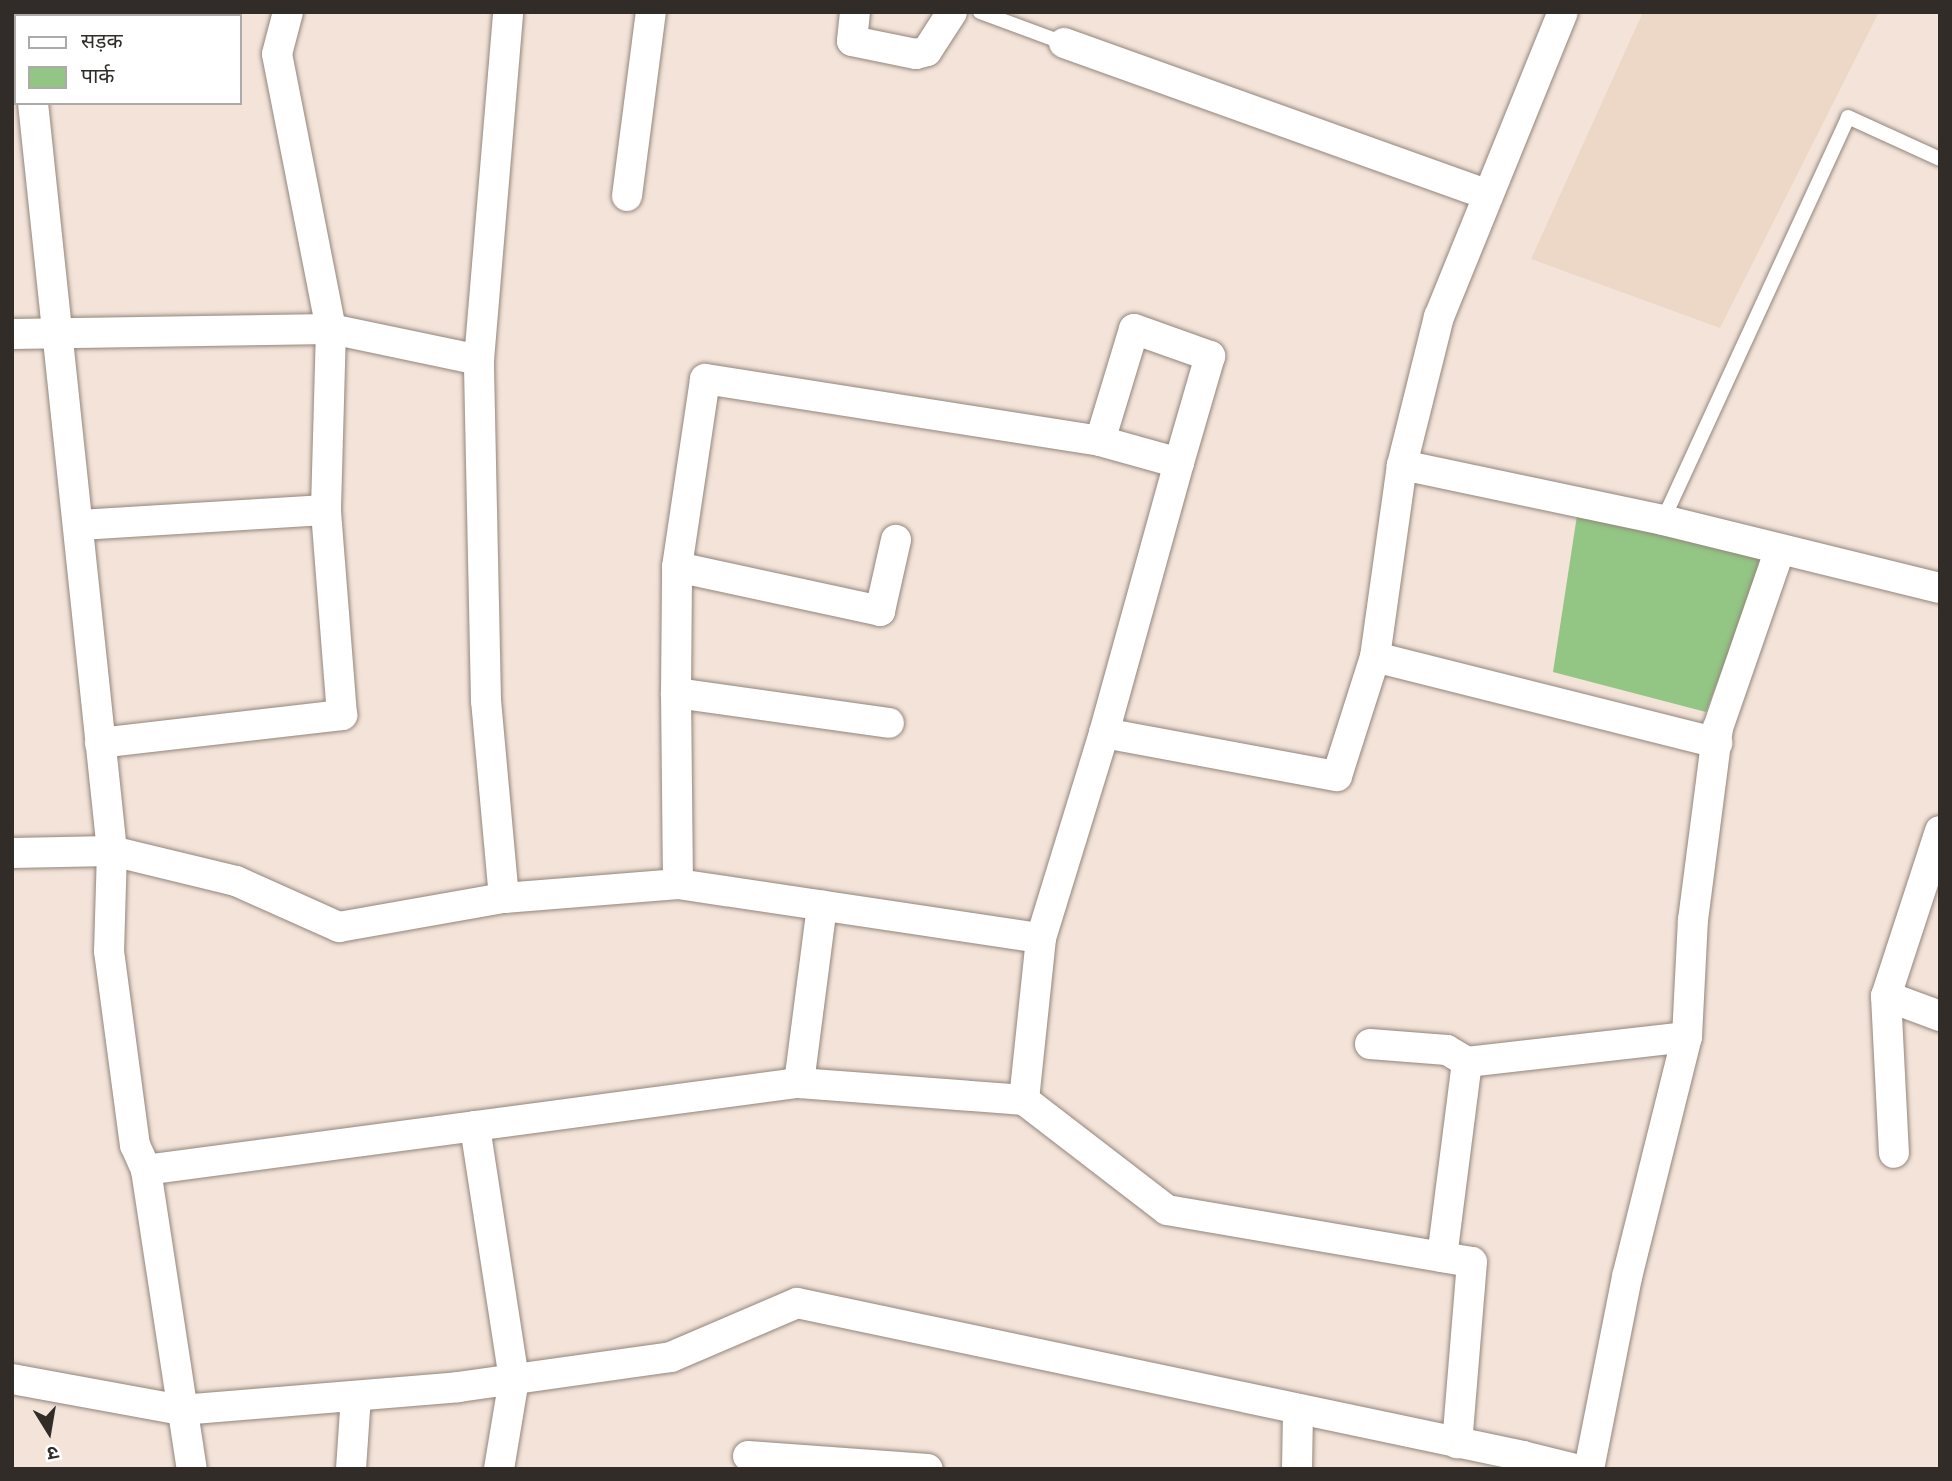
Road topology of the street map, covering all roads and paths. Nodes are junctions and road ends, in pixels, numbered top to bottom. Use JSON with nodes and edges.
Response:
{"nodes":[{"id":1,"x":288,"y":12,"type":"edge"},
{"id":2,"x":508,"y":12,"type":"edge"},
{"id":3,"x":652,"y":12,"type":"edge"},
{"id":4,"x":855,"y":12,"type":"edge"},
{"id":5,"x":952,"y":12,"type":"edge"},
{"id":6,"x":980,"y":12,"type":"edge"},
{"id":7,"x":1563,"y":12,"type":"edge"},
{"id":8,"x":1064,"y":43,"type":"joint"},
{"id":9,"x":33,"y":105,"type":"edge"},
{"id":10,"x":1940,"y":159,"type":"edge"},
{"id":11,"x":1486,"y":194,"type":"junction"},
{"id":12,"x":628,"y":196,"type":"dead end"},
{"id":13,"x":331,"y":328,"type":"junction"},
{"id":14,"x":57,"y":331,"type":"junction"},
{"id":15,"x":12,"y":334,"type":"edge"},
{"id":16,"x":479,"y":360,"type":"junction"},
{"id":17,"x":1100,"y":441,"type":"junction"},
{"id":18,"x":1179,"y":463,"type":"junction"},
{"id":19,"x":1402,"y":465,"type":"junction"},
{"id":20,"x":326,"y":510,"type":"junction"},
{"id":21,"x":1663,"y":520,"type":"junction"},
{"id":22,"x":78,"y":525,"type":"junction"},
{"id":23,"x":895,"y":540,"type":"dead end"},
{"id":24,"x":1780,"y":548,"type":"junction"},
{"id":25,"x":677,"y":567,"type":"junction"},
{"id":26,"x":1940,"y":588,"type":"edge"},
{"id":27,"x":1375,"y":657,"type":"junction"},
{"id":28,"x":676,"y":693,"type":"junction"},
{"id":29,"x":889,"y":723,"type":"dead end"},
{"id":30,"x":1104,"y":733,"type":"junction"},
{"id":31,"x":100,"y":743,"type":"junction"},
{"id":32,"x":1717,"y":743,"type":"junction"},
{"id":33,"x":1940,"y":831,"type":"edge"},
{"id":34,"x":112,"y":851,"type":"junction"},
{"id":35,"x":12,"y":853,"type":"edge"},
{"id":36,"x":678,"y":884,"type":"junction"},
{"id":37,"x":504,"y":898,"type":"junction"},
{"id":38,"x":822,"y":905,"type":"junction"},
{"id":39,"x":1041,"y":938,"type":"junction"},
{"id":40,"x":1886,"y":996,"type":"junction"},
{"id":41,"x":1940,"y":1016,"type":"edge"},
{"id":42,"x":1687,"y":1037,"type":"junction"},
{"id":43,"x":1370,"y":1044,"type":"dead end"},
{"id":44,"x":1467,"y":1062,"type":"junction"},
{"id":45,"x":799,"y":1083,"type":"junction"},
{"id":46,"x":1024,"y":1100,"type":"junction"},
{"id":47,"x":475,"y":1126,"type":"junction"},
{"id":48,"x":1894,"y":1153,"type":"dead end"},
{"id":49,"x":146,"y":1170,"type":"junction"},
{"id":50,"x":1442,"y":1257,"type":"junction"},
{"id":51,"x":12,"y":1379,"type":"edge"},
{"id":52,"x":514,"y":1379,"type":"junction"},
{"id":53,"x":356,"y":1396,"type":"junction"},
{"id":54,"x":181,"y":1410,"type":"junction"},
{"id":55,"x":1298,"y":1410,"type":"junction"},
{"id":56,"x":1457,"y":1443,"type":"junction"},
{"id":57,"x":748,"y":1456,"type":"dead end"},
{"id":58,"x":1522,"y":1462,"type":"edge"},
{"id":59,"x":192,"y":1469,"type":"edge"},
{"id":60,"x":351,"y":1469,"type":"edge"},
{"id":61,"x":499,"y":1469,"type":"edge"},
{"id":62,"x":928,"y":1469,"type":"edge"},
{"id":63,"x":1297,"y":1469,"type":"edge"},
{"id":64,"x":1575,"y":1469,"type":"edge"},
{"id":65,"x":1589,"y":1469,"type":"edge"}],
"edges":[{"from":1,"to":13,"type":"street"},
{"from":2,"to":16,"type":"street"},
{"from":3,"to":12,"type":"street"},
{"from":4,"to":5,"type":"street"},
{"from":6,"to":8,"type":"lane"},
{"from":7,"to":11,"type":"street"},
{"from":8,"to":11,"type":"street"},
{"from":9,"to":14,"type":"street"},
{"from":10,"to":21,"type":"lane"},
{"from":11,"to":19,"type":"street"},
{"from":13,"to":14,"type":"street"},
{"from":13,"to":16,"type":"street"},
{"from":13,"to":20,"type":"street"},
{"from":14,"to":15,"type":"street"},
{"from":14,"to":22,"type":"street"},
{"from":16,"to":37,"type":"street"},
{"from":17,"to":18,"type":"street"},
{"from":17,"to":18,"type":"street"},
{"from":17,"to":25,"type":"street"},
{"from":18,"to":30,"type":"street"},
{"from":19,"to":21,"type":"street"},
{"from":19,"to":27,"type":"street"},
{"from":20,"to":22,"type":"street"},
{"from":20,"to":31,"type":"street"},
{"from":21,"to":24,"type":"street"},
{"from":22,"to":31,"type":"street"},
{"from":23,"to":25,"type":"street"},
{"from":24,"to":26,"type":"street"},
{"from":24,"to":32,"type":"street"},
{"from":25,"to":28,"type":"street"},
{"from":27,"to":30,"type":"street"},
{"from":27,"to":32,"type":"street"},
{"from":28,"to":29,"type":"street"},
{"from":28,"to":36,"type":"street"},
{"from":30,"to":39,"type":"street"},
{"from":31,"to":34,"type":"street"},
{"from":32,"to":42,"type":"street"},
{"from":33,"to":40,"type":"street"},
{"from":34,"to":35,"type":"street"},
{"from":34,"to":37,"type":"street"},
{"from":34,"to":49,"type":"street"},
{"from":36,"to":37,"type":"street"},
{"from":36,"to":38,"type":"street"},
{"from":38,"to":39,"type":"street"},
{"from":38,"to":45,"type":"street"},
{"from":39,"to":46,"type":"street"},
{"from":40,"to":41,"type":"street"},
{"from":40,"to":48,"type":"street"},
{"from":42,"to":44,"type":"street"},
{"from":42,"to":65,"type":"street"},
{"from":43,"to":44,"type":"street"},
{"from":44,"to":50,"type":"street"},
{"from":45,"to":46,"type":"street"},
{"from":45,"to":47,"type":"street"},
{"from":46,"to":50,"type":"street"},
{"from":47,"to":49,"type":"street"},
{"from":47,"to":52,"type":"street"},
{"from":49,"to":54,"type":"street"},
{"from":50,"to":56,"type":"street"},
{"from":51,"to":54,"type":"street"},
{"from":52,"to":53,"type":"street"},
{"from":52,"to":55,"type":"street"},
{"from":52,"to":61,"type":"street"},
{"from":53,"to":54,"type":"street"},
{"from":53,"to":60,"type":"street"},
{"from":54,"to":59,"type":"street"},
{"from":55,"to":56,"type":"street"},
{"from":55,"to":63,"type":"street"},
{"from":56,"to":58,"type":"street"},
{"from":57,"to":62,"type":"street"},
{"from":58,"to":64,"type":"street"}]}
